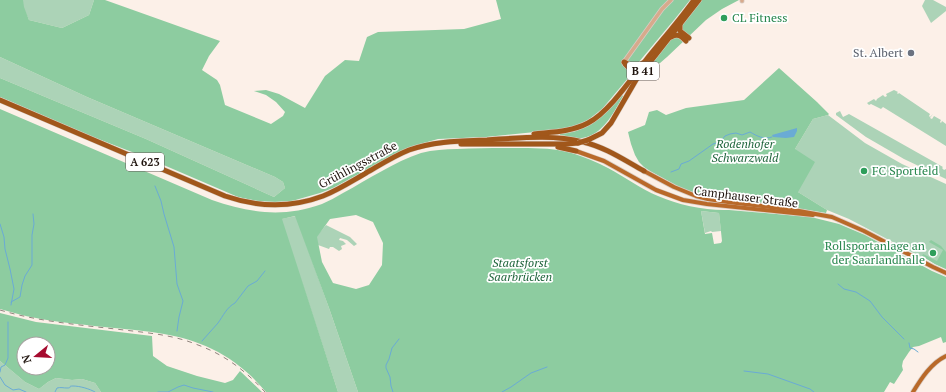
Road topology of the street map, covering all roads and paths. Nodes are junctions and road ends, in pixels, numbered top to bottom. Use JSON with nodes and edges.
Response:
{"nodes":[{"id":1,"x":670,"y":0,"type":"edge"},
{"id":2,"x":694,"y":0,"type":"edge"},
{"id":3,"x":699,"y":0,"type":"edge"},
{"id":4,"x":680,"y":24,"type":"junction"},
{"id":5,"x":668,"y":39,"type":"junction"},
{"id":6,"x":646,"y":61,"type":"junction"},
{"id":7,"x":624,"y":65,"type":"junction"},
{"id":8,"x":633,"y":77,"type":"junction"},
{"id":9,"x":0,"y":100,"type":"edge"},
{"id":10,"x":0,"y":104,"type":"edge"},
{"id":11,"x":505,"y":139,"type":"junction"},
{"id":12,"x":519,"y":144,"type":"junction"},
{"id":13,"x":576,"y":151,"type":"joint"},
{"id":14,"x":644,"y":171,"type":"joint"},
{"id":15,"x":839,"y":220,"type":"junction"},
{"id":16,"x":946,"y":273,"type":"edge"},
{"id":17,"x":946,"y":356,"type":"edge"},
{"id":18,"x":912,"y":392,"type":"edge"}],
"edges":[{"from":1,"to":7,"type":"street"},
{"from":2,"to":6,"type":"highway","number":"B 41"},
{"from":3,"to":4,"type":"highway","number":"B 41"},
{"from":4,"to":5,"type":"highway","number":"B 41"},
{"from":4,"to":5,"type":"highway"},
{"from":5,"to":12,"type":"highway","number":"B 41","bridge":true},
{"from":6,"to":7,"type":"highway"},
{"from":6,"to":8,"type":"highway","number":"B 41"},
{"from":7,"to":8,"type":"highway"},
{"from":8,"to":11,"type":"highway","number":"B 41"},
{"from":9,"to":11,"type":"highway","name":"Grühlingsstraße","number":"A 623"},
{"from":10,"to":12,"type":"highway","number":"A 623"},
{"from":11,"to":14,"type":"highway"},
{"from":12,"to":13,"type":"highway","name":"Camphauser Straße"},
{"from":13,"to":15,"type":"main road","name":"Camphauser Straße"},
{"from":14,"to":15,"type":"main road","name":"Camphauser Straße"},
{"from":15,"to":16,"type":"main road","name":"Camphauser Straße"},
{"from":17,"to":18,"type":"main road"}]}
